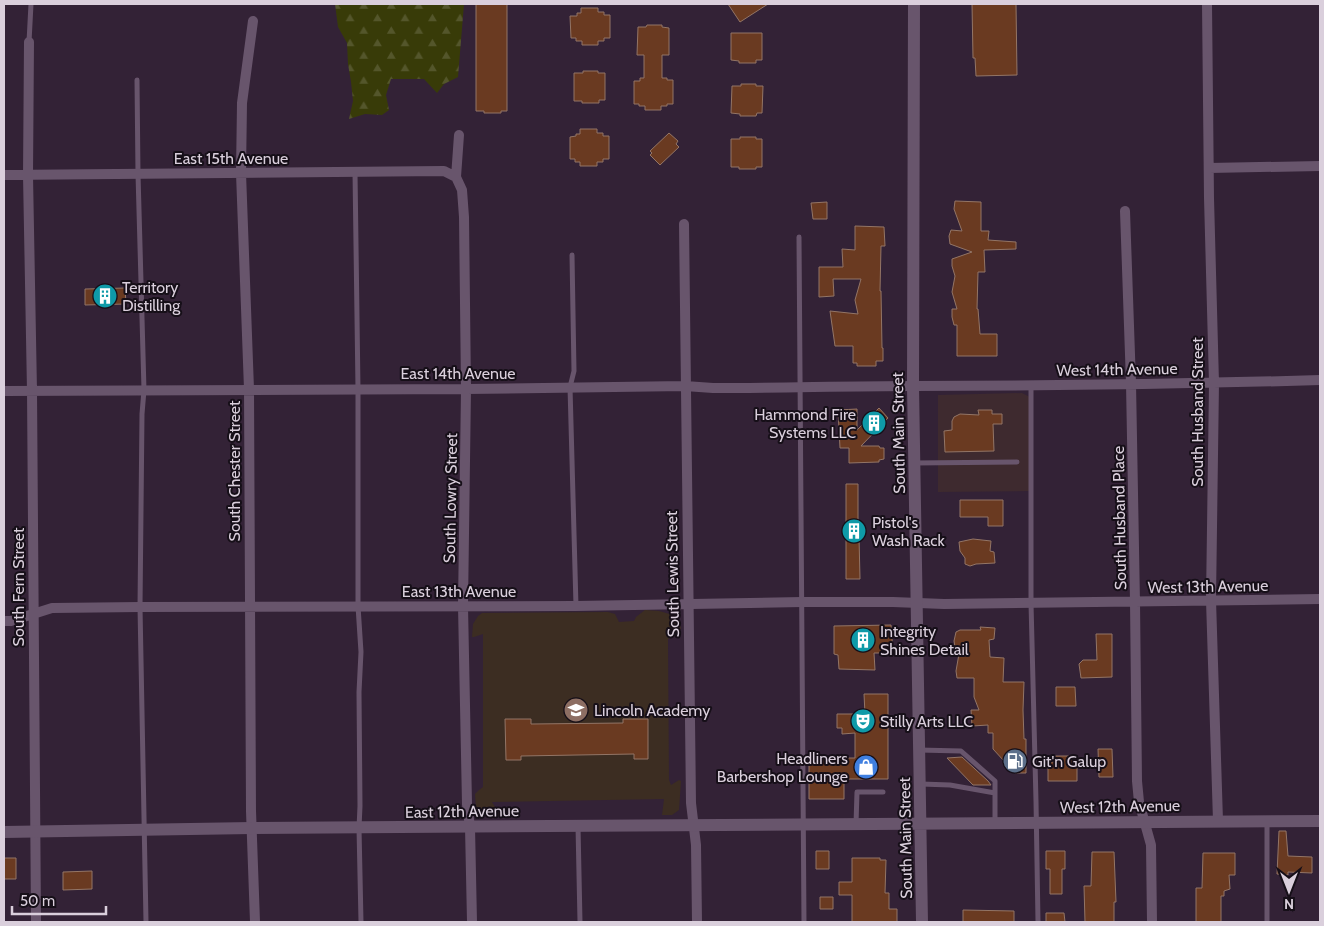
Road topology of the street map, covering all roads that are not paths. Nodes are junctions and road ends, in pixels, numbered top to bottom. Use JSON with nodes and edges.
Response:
{"nodes":[{"id":1,"x":31,"y":4,"type":"edge"},
{"id":2,"x":914,"y":4,"type":"edge"},
{"id":3,"x":1207,"y":4,"type":"edge"},
{"id":4,"x":253,"y":21,"type":"dead end"},
{"id":5,"x":29,"y":42,"type":"joint"},
{"id":6,"x":137,"y":80,"type":"dead end"},
{"id":7,"x":459,"y":135,"type":"dead end"},
{"id":8,"x":1320,"y":166,"type":"edge"},
{"id":9,"x":1209,"y":168,"type":"junction"},
{"id":10,"x":355,"y":172,"type":"junction"},
{"id":11,"x":241,"y":173,"type":"junction"},
{"id":12,"x":138,"y":174,"type":"junction"},
{"id":13,"x":4,"y":175,"type":"edge"},
{"id":14,"x":28,"y":175,"type":"junction"},
{"id":15,"x":456,"y":177,"type":"junction"},
{"id":16,"x":1125,"y":211,"type":"dead end"},
{"id":17,"x":684,"y":224,"type":"dead end"},
{"id":18,"x":799,"y":237,"type":"dead end"},
{"id":19,"x":572,"y":255,"type":"dead end"},
{"id":20,"x":1320,"y":380,"type":"edge"},
{"id":21,"x":1131,"y":383,"type":"junction"},
{"id":22,"x":1214,"y":383,"type":"junction"},
{"id":23,"x":685,"y":386,"type":"junction"},
{"id":24,"x":913,"y":386,"type":"junction"},
{"id":25,"x":1031,"y":386,"type":"junction"},
{"id":26,"x":570,"y":387,"type":"junction"},
{"id":27,"x":800,"y":388,"type":"junction"},
{"id":28,"x":249,"y":389,"type":"junction"},
{"id":29,"x":358,"y":389,"type":"junction"},
{"id":30,"x":466,"y":389,"type":"junction"},
{"id":31,"x":144,"y":390,"type":"junction"},
{"id":32,"x":4,"y":391,"type":"edge"},
{"id":33,"x":32,"y":391,"type":"junction"},
{"id":34,"x":1017,"y":462,"type":"dead end"},
{"id":35,"x":915,"y":463,"type":"junction"},
{"id":36,"x":1320,"y":599,"type":"edge"},
{"id":37,"x":1211,"y":600,"type":"junction"},
{"id":38,"x":802,"y":602,"type":"junction"},
{"id":39,"x":1136,"y":602,"type":"junction"},
{"id":40,"x":1031,"y":603,"type":"junction"},
{"id":41,"x":688,"y":604,"type":"junction"},
{"id":42,"x":916,"y":604,"type":"junction"},
{"id":43,"x":140,"y":606,"type":"junction"},
{"id":44,"x":250,"y":606,"type":"junction"},
{"id":45,"x":358,"y":606,"type":"junction"},
{"id":46,"x":464,"y":606,"type":"junction"},
{"id":47,"x":576,"y":606,"type":"junction"},
{"id":48,"x":33,"y":614,"type":"junction"},
{"id":49,"x":4,"y":621,"type":"edge"},
{"id":50,"x":919,"y":750,"type":"junction"},
{"id":51,"x":920,"y":784,"type":"junction"},
{"id":52,"x":883,"y":792,"type":"dead end"},
{"id":53,"x":995,"y":793,"type":"junction"},
{"id":54,"x":1218,"y":821,"type":"junction"},
{"id":55,"x":1320,"y":821,"type":"edge"},
{"id":56,"x":1145,"y":822,"type":"junction"},
{"id":57,"x":1267,"y":822,"type":"junction"},
{"id":58,"x":921,"y":823,"type":"junction"},
{"id":59,"x":856,"y":824,"type":"junction"},
{"id":60,"x":995,"y":824,"type":"junction"},
{"id":61,"x":1037,"y":824,"type":"junction"},
{"id":62,"x":803,"y":825,"type":"junction"},
{"id":63,"x":578,"y":826,"type":"junction"},
{"id":64,"x":693,"y":826,"type":"junction"},
{"id":65,"x":470,"y":827,"type":"junction"},
{"id":66,"x":252,"y":828,"type":"junction"},
{"id":67,"x":359,"y":828,"type":"junction"},
{"id":68,"x":144,"y":829,"type":"junction"},
{"id":69,"x":4,"y":832,"type":"edge"},
{"id":70,"x":36,"y":832,"type":"junction"},
{"id":71,"x":36,"y":922,"type":"edge"},
{"id":72,"x":146,"y":922,"type":"edge"},
{"id":73,"x":254,"y":922,"type":"edge"},
{"id":74,"x":361,"y":922,"type":"edge"},
{"id":75,"x":472,"y":922,"type":"edge"},
{"id":76,"x":580,"y":922,"type":"edge"},
{"id":77,"x":697,"y":922,"type":"edge"},
{"id":78,"x":804,"y":922,"type":"edge"},
{"id":79,"x":922,"y":922,"type":"edge"},
{"id":80,"x":1038,"y":922,"type":"edge"},
{"id":81,"x":1152,"y":922,"type":"edge"},
{"id":82,"x":1267,"y":922,"type":"edge"}],
"edges":[{"from":1,"to":5,"type":"lane"},
{"from":2,"to":24,"type":"main road","name":"South Main Street"},
{"from":3,"to":9,"type":"street","name":"South Husband Street"},
{"from":4,"to":11,"type":"street","name":"South Chester Street"},
{"from":5,"to":14,"type":"street","name":"South Fern Street"},
{"from":6,"to":12,"type":"lane"},
{"from":7,"to":15,"type":"street","name":"South Lowry Street"},
{"from":8,"to":9,"type":"street"},
{"from":9,"to":22,"type":"street","name":"South Husband Street"},
{"from":10,"to":11,"type":"street","name":"East 15th Avenue"},
{"from":10,"to":15,"type":"street","name":"East 15th Avenue"},
{"from":10,"to":29,"type":"lane"},
{"from":11,"to":12,"type":"street","name":"East 15th Avenue"},
{"from":11,"to":28,"type":"street","name":"South Chester Street"},
{"from":12,"to":14,"type":"street","name":"East 15th Avenue"},
{"from":12,"to":31,"type":"lane"},
{"from":13,"to":14,"type":"street","name":"East 15th Avenue"},
{"from":14,"to":33,"type":"street","name":"South Fern Street"},
{"from":15,"to":30,"type":"street","name":"South Lowry Street"},
{"from":16,"to":21,"type":"street","name":"South Husband Place"},
{"from":17,"to":23,"type":"street","name":"South Lewis Street"},
{"from":18,"to":27,"type":"lane"},
{"from":19,"to":26,"type":"lane"},
{"from":20,"to":22,"type":"street","name":"West 14th Avenue"},
{"from":21,"to":22,"type":"street","name":"West 14th Avenue"},
{"from":21,"to":25,"type":"street","name":"West 14th Avenue"},
{"from":21,"to":39,"type":"street","name":"South Husband Place"},
{"from":22,"to":37,"type":"street","name":"South Husband Street"},
{"from":23,"to":26,"type":"street","name":"East 14th Avenue"},
{"from":23,"to":27,"type":"street","name":"East 14th Avenue"},
{"from":23,"to":41,"type":"street","name":"South Lewis Street"},
{"from":24,"to":25,"type":"street","name":"West 14th Avenue"},
{"from":24,"to":27,"type":"street","name":"East 14th Avenue"},
{"from":24,"to":35,"type":"main road","name":"South Main Street"},
{"from":25,"to":40,"type":"lane"},
{"from":26,"to":30,"type":"street","name":"East 14th Avenue"},
{"from":26,"to":47,"type":"lane"},
{"from":27,"to":38,"type":"lane"},
{"from":28,"to":29,"type":"street","name":"East 14th Avenue"},
{"from":28,"to":31,"type":"street","name":"East 14th Avenue"},
{"from":28,"to":44,"type":"street","name":"South Chester Street"},
{"from":29,"to":30,"type":"street","name":"East 14th Avenue"},
{"from":29,"to":45,"type":"lane"},
{"from":30,"to":46,"type":"street","name":"South Lowry Street"},
{"from":31,"to":33,"type":"street","name":"East 14th Avenue"},
{"from":31,"to":43,"type":"lane"},
{"from":32,"to":33,"type":"street","name":"East 14th Avenue"},
{"from":33,"to":48,"type":"street","name":"South Fern Street"},
{"from":34,"to":35,"type":"lane"},
{"from":35,"to":42,"type":"main road","name":"South Main Street"},
{"from":36,"to":37,"type":"street","name":"West 13th Avenue"},
{"from":37,"to":39,"type":"street","name":"West 13th Avenue"},
{"from":37,"to":54,"type":"street","name":"South Husband Street"},
{"from":38,"to":41,"type":"street","name":"East 13th Avenue"},
{"from":38,"to":42,"type":"street","name":"East 13th Avenue"},
{"from":38,"to":62,"type":"lane"},
{"from":39,"to":40,"type":"street","name":"West 13th Avenue"},
{"from":39,"to":56,"type":"street","name":"South Husband Place"},
{"from":40,"to":42,"type":"street","name":"West 13th Avenue"},
{"from":40,"to":61,"type":"lane"},
{"from":41,"to":47,"type":"street","name":"East 13th Avenue"},
{"from":41,"to":64,"type":"street","name":"South Lewis Street"},
{"from":42,"to":50,"type":"main road","name":"South Main Street"},
{"from":43,"to":44,"type":"street","name":"East 13th Avenue"},
{"from":43,"to":48,"type":"street","name":"East 13th Avenue"},
{"from":43,"to":68,"type":"lane"},
{"from":44,"to":45,"type":"street","name":"East 13th Avenue"},
{"from":44,"to":66,"type":"street","name":"South Chester Street"},
{"from":45,"to":46,"type":"street","name":"East 13th Avenue"},
{"from":45,"to":67,"type":"lane"},
{"from":46,"to":47,"type":"street","name":"East 13th Avenue"},
{"from":46,"to":65,"type":"street","name":"South Lowry Street"},
{"from":48,"to":49,"type":"street","name":"East 13th Avenue"},
{"from":48,"to":70,"type":"street","name":"South Fern Street"},
{"from":50,"to":51,"type":"main road","name":"South Main Street"},
{"from":50,"to":53,"type":"lane"},
{"from":51,"to":53,"type":"lane"},
{"from":51,"to":58,"type":"main road","name":"South Main Street"},
{"from":52,"to":59,"type":"lane"},
{"from":53,"to":60,"type":"lane"},
{"from":54,"to":56,"type":"main road","name":"West 12th Avenue"},
{"from":54,"to":57,"type":"main road","name":"West 12th Avenue"},
{"from":55,"to":57,"type":"main road","name":"West 12th Avenue"},
{"from":56,"to":61,"type":"main road","name":"West 12th Avenue"},
{"from":56,"to":81,"type":"street"},
{"from":57,"to":82,"type":"lane"},
{"from":58,"to":59,"type":"main road","name":"East 12th Avenue"},
{"from":58,"to":60,"type":"main road","name":"West 12th Avenue"},
{"from":58,"to":79,"type":"main road","name":"South Main Street"},
{"from":59,"to":62,"type":"main road","name":"East 12th Avenue"},
{"from":60,"to":61,"type":"main road","name":"West 12th Avenue"},
{"from":61,"to":80,"type":"lane"},
{"from":62,"to":64,"type":"main road","name":"East 12th Avenue"},
{"from":62,"to":78,"type":"lane"},
{"from":63,"to":64,"type":"main road","name":"East 12th Avenue"},
{"from":63,"to":65,"type":"main road","name":"East 12th Avenue"},
{"from":63,"to":76,"type":"lane"},
{"from":64,"to":77,"type":"street","name":"South Lewis Street"},
{"from":65,"to":67,"type":"main road","name":"East 12th Avenue"},
{"from":65,"to":75,"type":"street","name":"South Lowry Street"},
{"from":66,"to":67,"type":"main road","name":"East 12th Avenue"},
{"from":66,"to":68,"type":"main road","name":"East 12th Avenue"},
{"from":66,"to":73,"type":"street","name":"South Chester Street"},
{"from":67,"to":74,"type":"lane"},
{"from":68,"to":70,"type":"main road","name":"East 12th Avenue"},
{"from":68,"to":72,"type":"lane"},
{"from":69,"to":70,"type":"main road","name":"East 12th Avenue"},
{"from":70,"to":71,"type":"street","name":"South Fern Street"}]}
